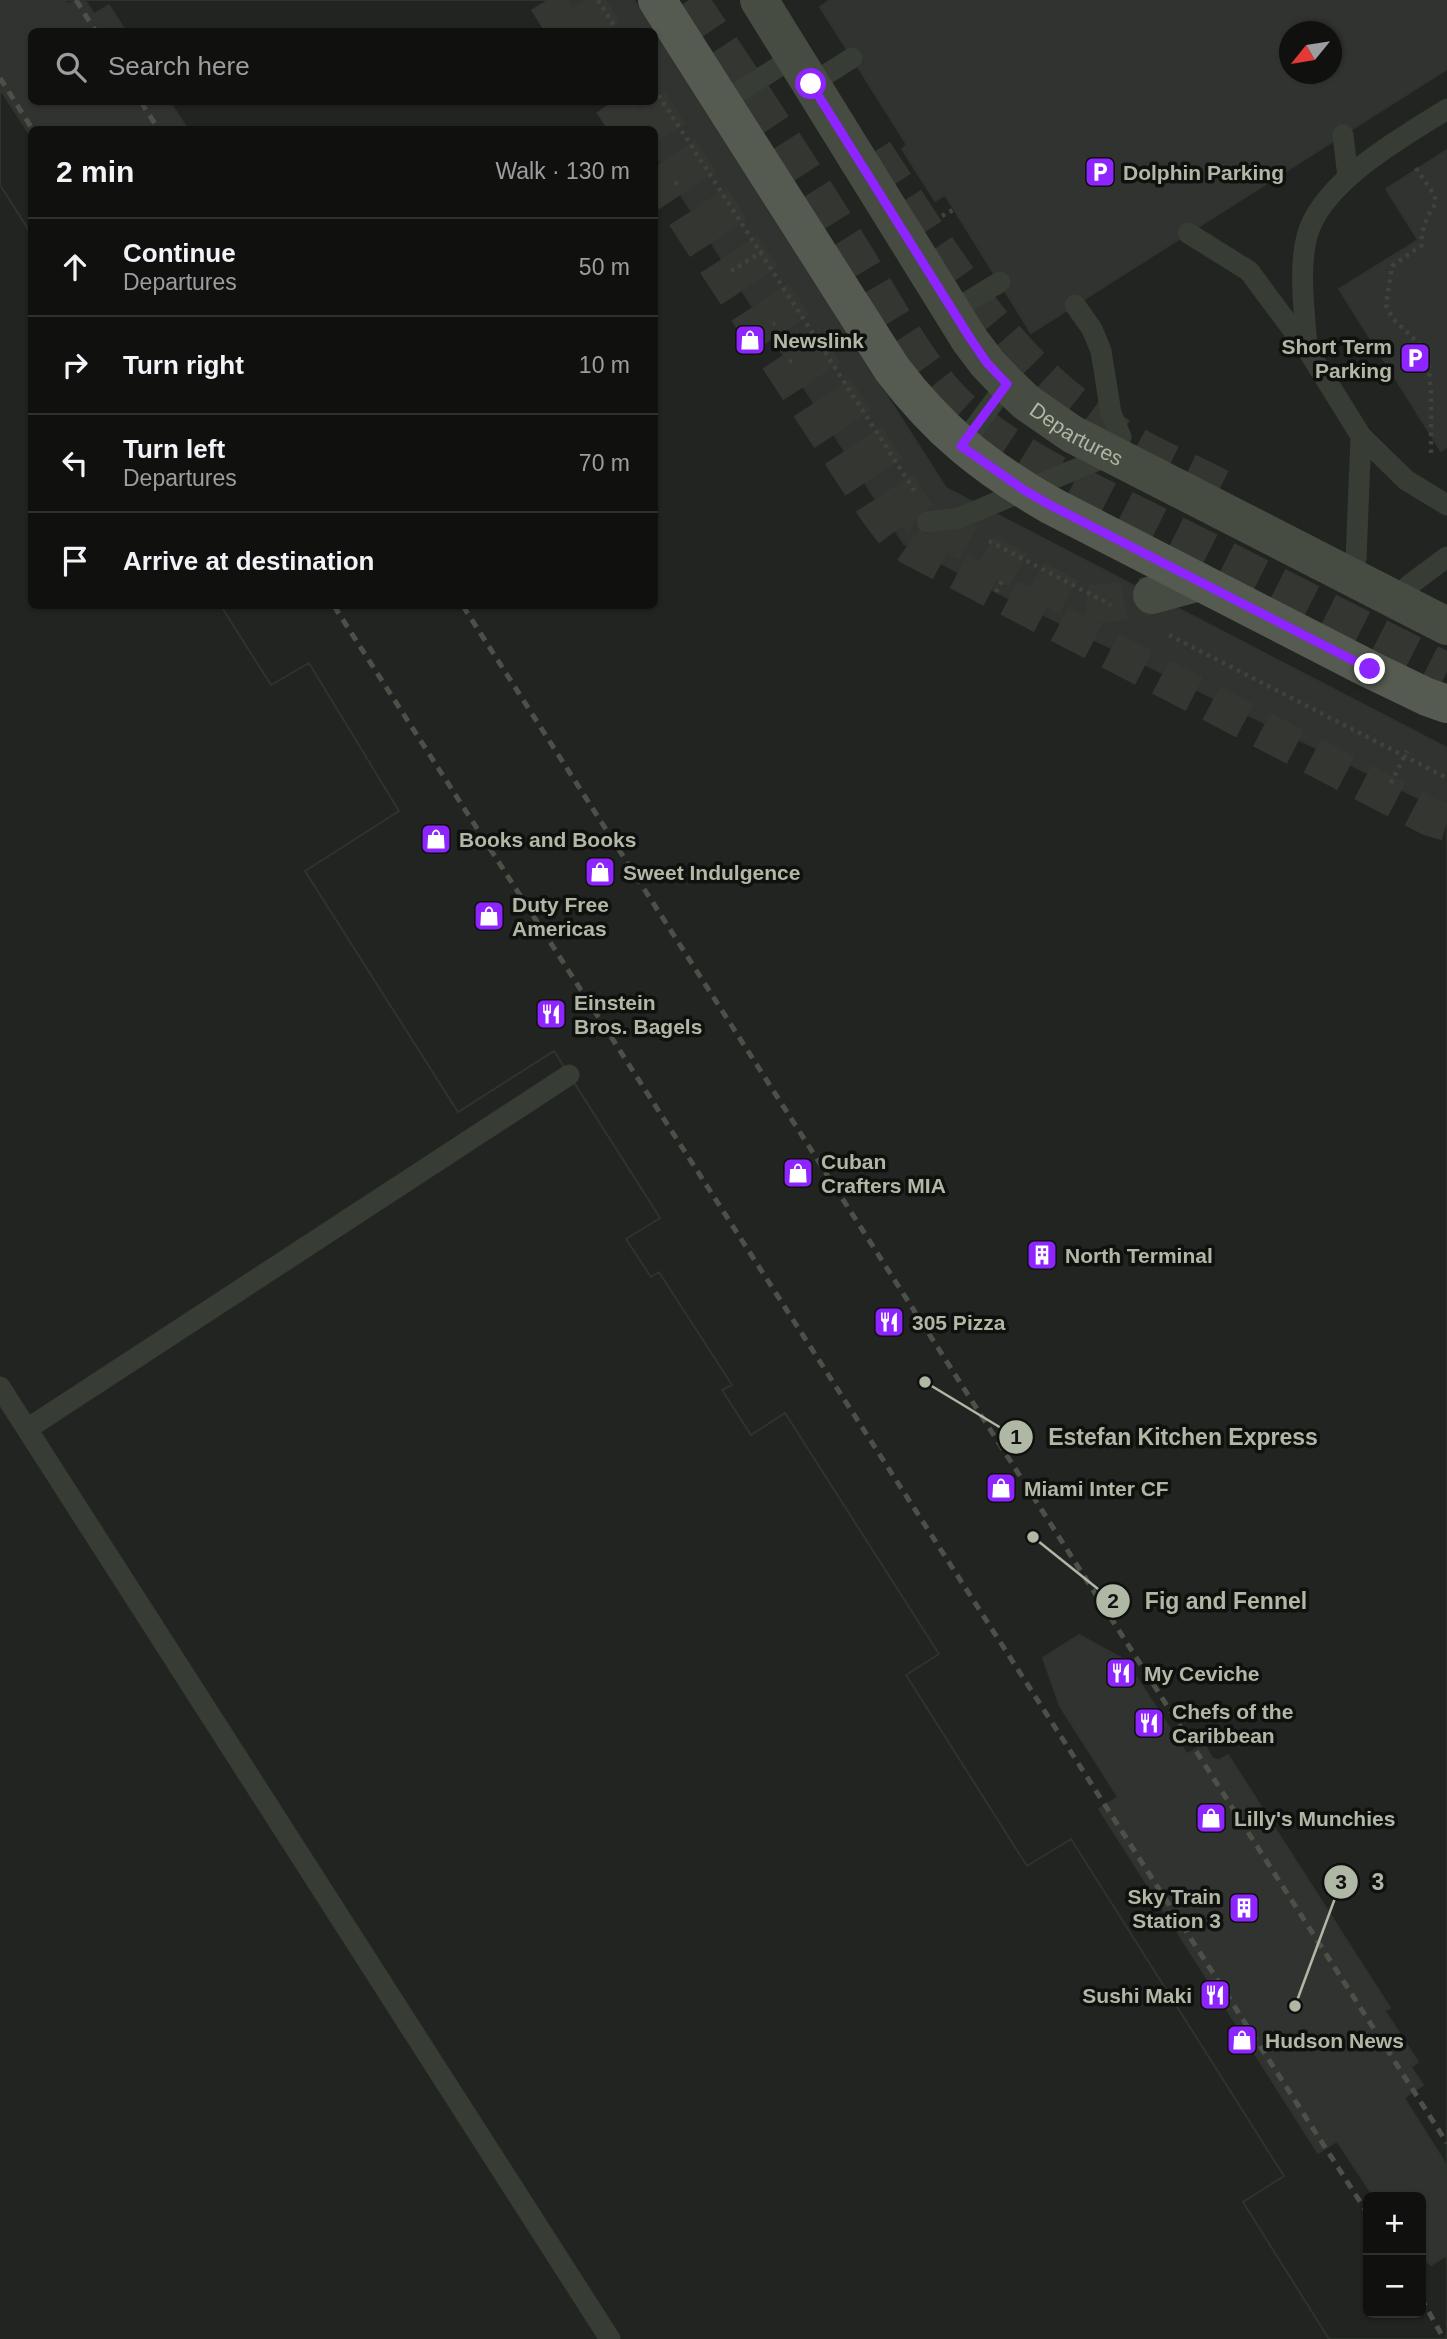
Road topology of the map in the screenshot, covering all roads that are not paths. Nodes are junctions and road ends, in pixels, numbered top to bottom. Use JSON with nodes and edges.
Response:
{"nodes":[{"id":1,"x":657,"y":0,"type":"edge"},
{"id":2,"x":759,"y":0,"type":"edge"},
{"id":3,"x":852,"y":58,"type":"dead end"},
{"id":4,"x":803,"y":71,"type":"junction"},
{"id":5,"x":723,"y":102,"type":"junction"},
{"id":6,"x":1447,"y":109,"type":"edge"},
{"id":7,"x":1343,"y":135,"type":"dead end"},
{"id":8,"x":1348,"y":177,"type":"junction"},
{"id":9,"x":1188,"y":233,"type":"dead end"},
{"id":10,"x":1000,"y":282,"type":"dead end"},
{"id":11,"x":1075,"y":305,"type":"dead end"},
{"id":12,"x":952,"y":311,"type":"junction"},
{"id":13,"x":1307,"y":349,"type":"junction"},
{"id":14,"x":1007,"y":384,"type":"junction"},
{"id":15,"x":1361,"y":436,"type":"junction"},
{"id":16,"x":961,"y":446,"type":"junction"},
{"id":17,"x":1115,"y":446,"type":"junction"},
{"id":18,"x":1024,"y":490,"type":"junction"},
{"id":19,"x":1447,"y":505,"type":"edge"},
{"id":20,"x":927,"y":522,"type":"dead end"},
{"id":21,"x":1447,"y":557,"type":"edge"},
{"id":22,"x":1356,"y":559,"type":"dead end"},
{"id":23,"x":1200,"y":582,"type":"junction"},
{"id":24,"x":1408,"y":586,"type":"dead end"},
{"id":25,"x":1152,"y":595,"type":"tunnel mouth"},
{"id":26,"x":1447,"y":626,"type":"edge"},
{"id":27,"x":1447,"y":704,"type":"edge"},
{"id":28,"x":569,"y":1075,"type":"dead end"},
{"id":29,"x":0,"y":1387,"type":"edge"},
{"id":30,"x":27,"y":1429,"type":"junction"},
{"id":31,"x":610,"y":2339,"type":"edge"}],
"edges":[{"from":1,"to":5,"type":"main road"},
{"from":2,"to":4,"type":"main road","name":"Departures"},
{"from":3,"to":4,"type":"lane"},
{"from":4,"to":5,"type":"lane"},
{"from":4,"to":12,"type":"main road","name":"Departures"},
{"from":5,"to":16,"type":"main road"},
{"from":6,"to":8,"type":"lane"},
{"from":7,"to":8,"type":"lane"},
{"from":8,"to":13,"type":"lane"},
{"from":9,"to":13,"type":"lane"},
{"from":10,"to":12,"type":"lane"},
{"from":11,"to":17,"type":"lane"},
{"from":12,"to":14,"type":"main road","name":"Departures"},
{"from":13,"to":15,"type":"lane"},
{"from":14,"to":16,"type":"lane"},
{"from":14,"to":17,"type":"main road","name":"Departures"},
{"from":15,"to":19,"type":"lane"},
{"from":15,"to":22,"type":"lane"},
{"from":16,"to":18,"type":"main road"},
{"from":17,"to":18,"type":"lane"},
{"from":17,"to":26,"type":"main road","name":"Departures"},
{"from":18,"to":20,"type":"lane"},
{"from":18,"to":23,"type":"main road"},
{"from":21,"to":24,"type":"lane"},
{"from":23,"to":25,"type":"main road"},
{"from":23,"to":27,"type":"main road"},
{"from":28,"to":30,"type":"lane"},
{"from":29,"to":30,"type":"lane"},
{"from":30,"to":31,"type":"lane"}]}
